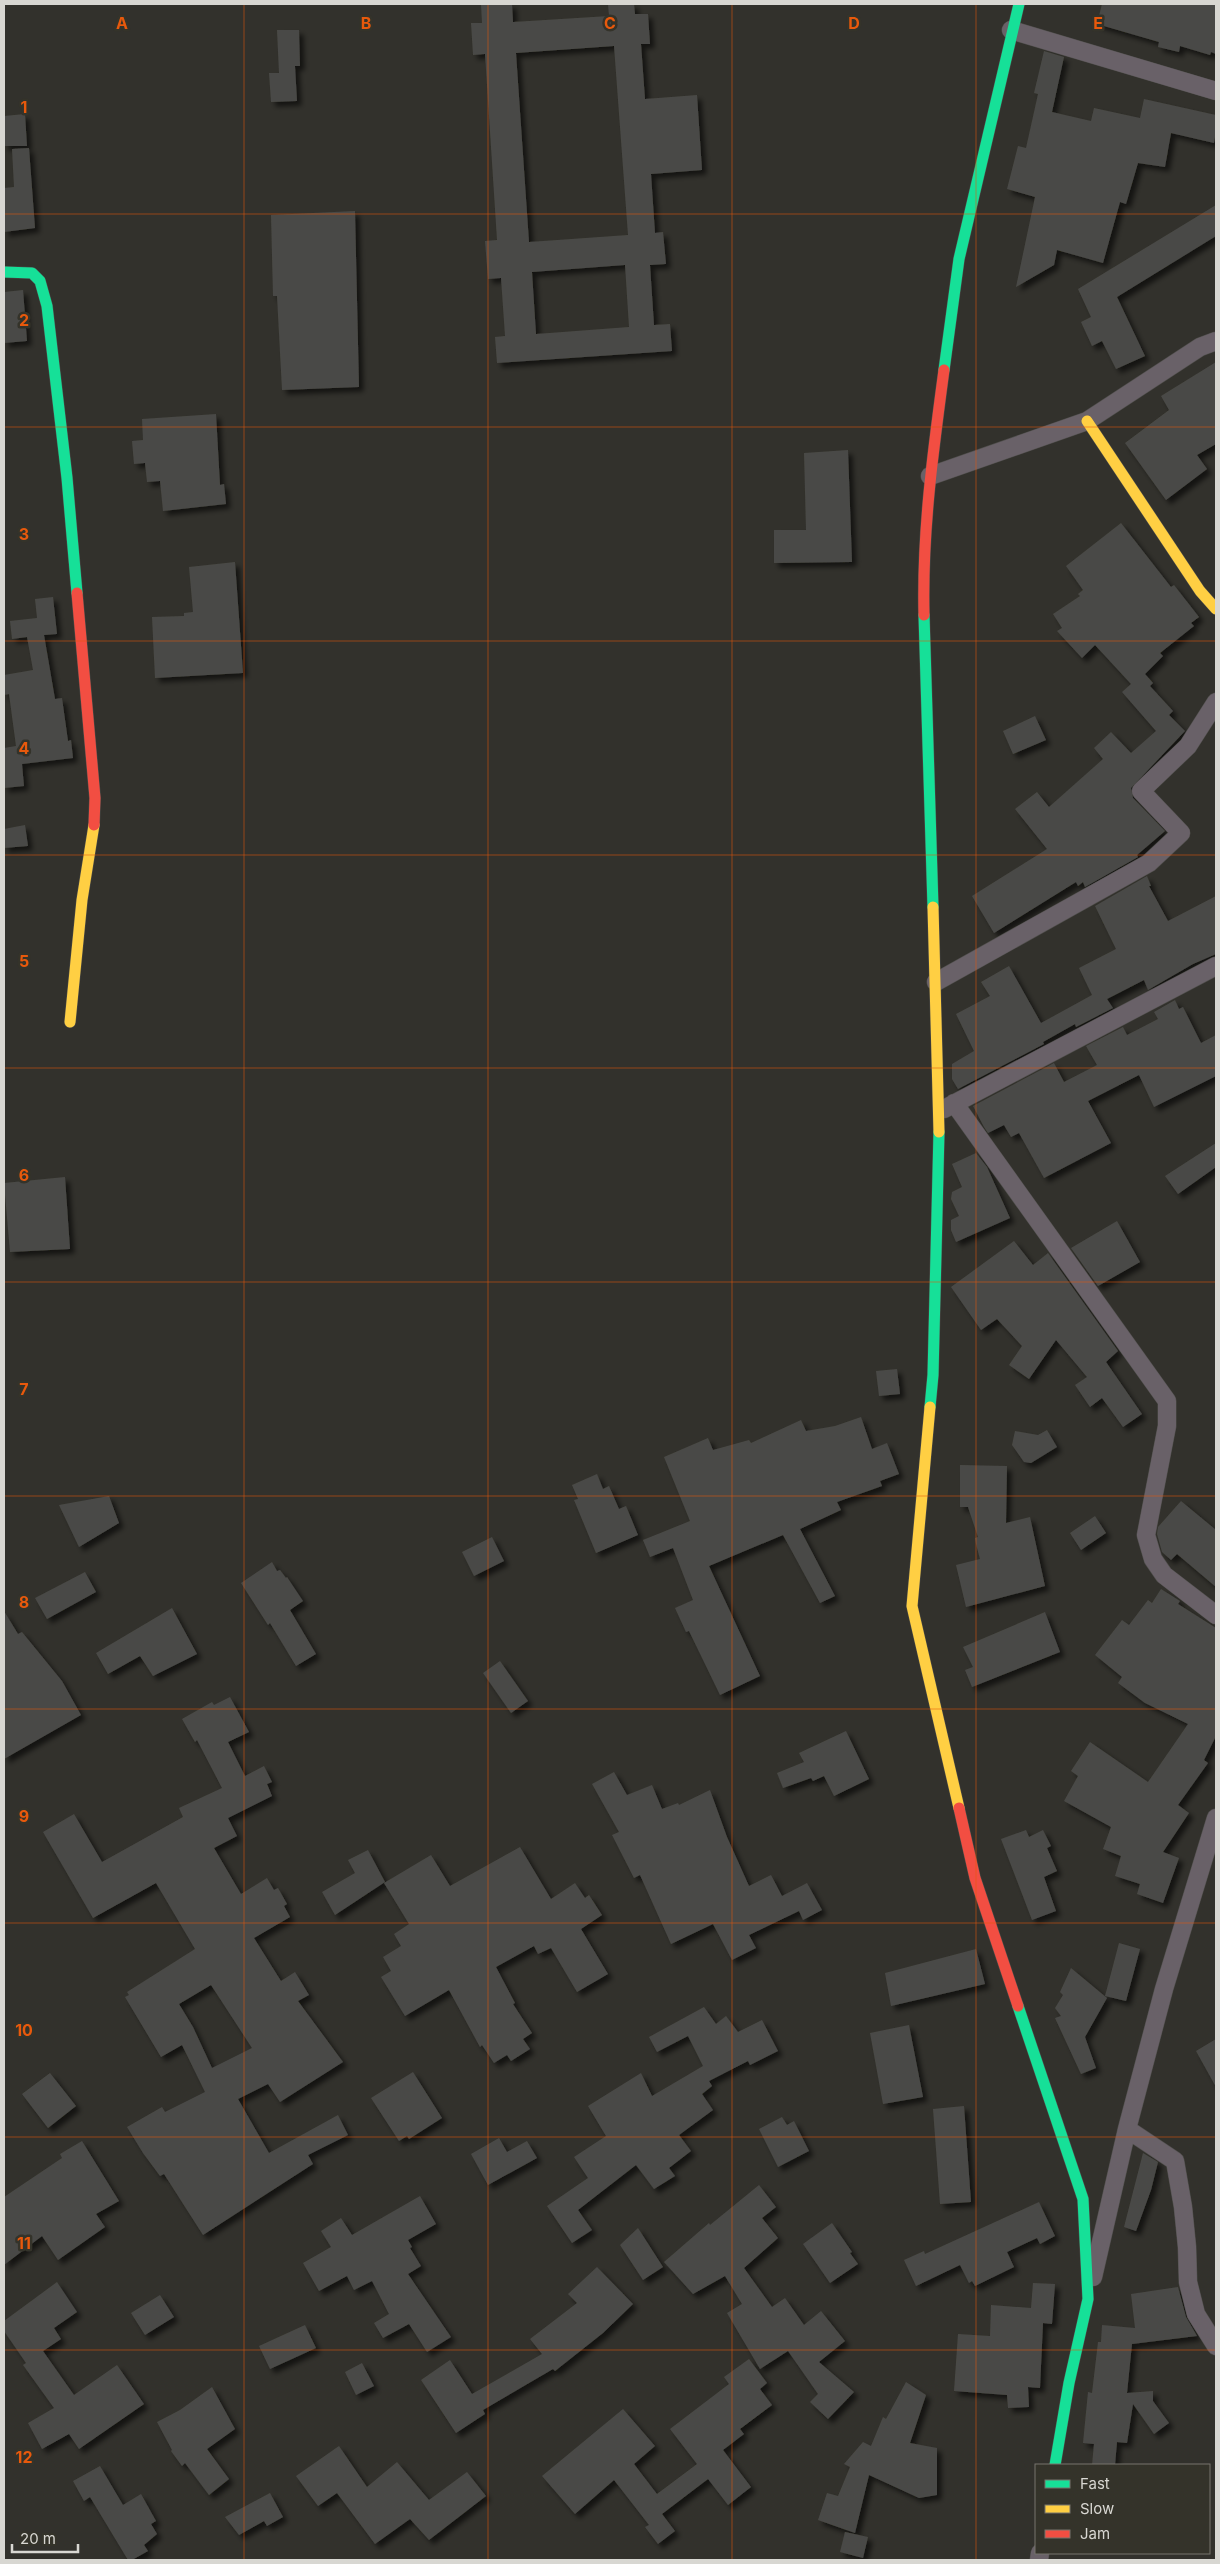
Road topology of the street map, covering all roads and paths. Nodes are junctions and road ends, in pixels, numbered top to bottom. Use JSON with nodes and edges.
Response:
{"nodes":[{"id":1,"x":1019,"y":4,"type":"edge"},
{"id":2,"x":1011,"y":30,"type":"junction"},
{"id":3,"x":1216,"y":91,"type":"edge"},
{"id":4,"x":4,"y":272,"type":"edge"},
{"id":5,"x":1216,"y":341,"type":"edge"},
{"id":6,"x":1087,"y":421,"type":"junction"},
{"id":7,"x":930,"y":476,"type":"junction"},
{"id":8,"x":1216,"y":609,"type":"edge"},
{"id":9,"x":1216,"y":702,"type":"edge"},
{"id":10,"x":1216,"y":966,"type":"edge"},
{"id":11,"x":936,"y":982,"type":"junction"},
{"id":12,"x":70,"y":1022,"type":"dead end"},
{"id":13,"x":946,"y":1107,"type":"junction"},
{"id":14,"x":1216,"y":1615,"type":"edge"},
{"id":15,"x":1216,"y":1820,"type":"edge"},
{"id":16,"x":1127,"y":2129,"type":"junction"},
{"id":17,"x":1088,"y":2299,"type":"junction"},
{"id":18,"x":1216,"y":2346,"type":"edge"},
{"id":19,"x":1055,"y":2464,"type":"edge"}],
"edges":[{"from":1,"to":2,"type":"street"},
{"from":2,"to":3,"type":"street"},
{"from":2,"to":7,"type":"street"},
{"from":4,"to":12,"type":"street"},
{"from":5,"to":6,"type":"street"},
{"from":6,"to":7,"type":"street"},
{"from":6,"to":8,"type":"street"},
{"from":7,"to":11,"type":"street"},
{"from":9,"to":11,"type":"street"},
{"from":10,"to":13,"type":"street"},
{"from":11,"to":13,"type":"street"},
{"from":13,"to":14,"type":"street"},
{"from":13,"to":17,"type":"street"},
{"from":15,"to":16,"type":"street"},
{"from":16,"to":17,"type":"street"},
{"from":16,"to":18,"type":"street"},
{"from":17,"to":19,"type":"street"}]}
